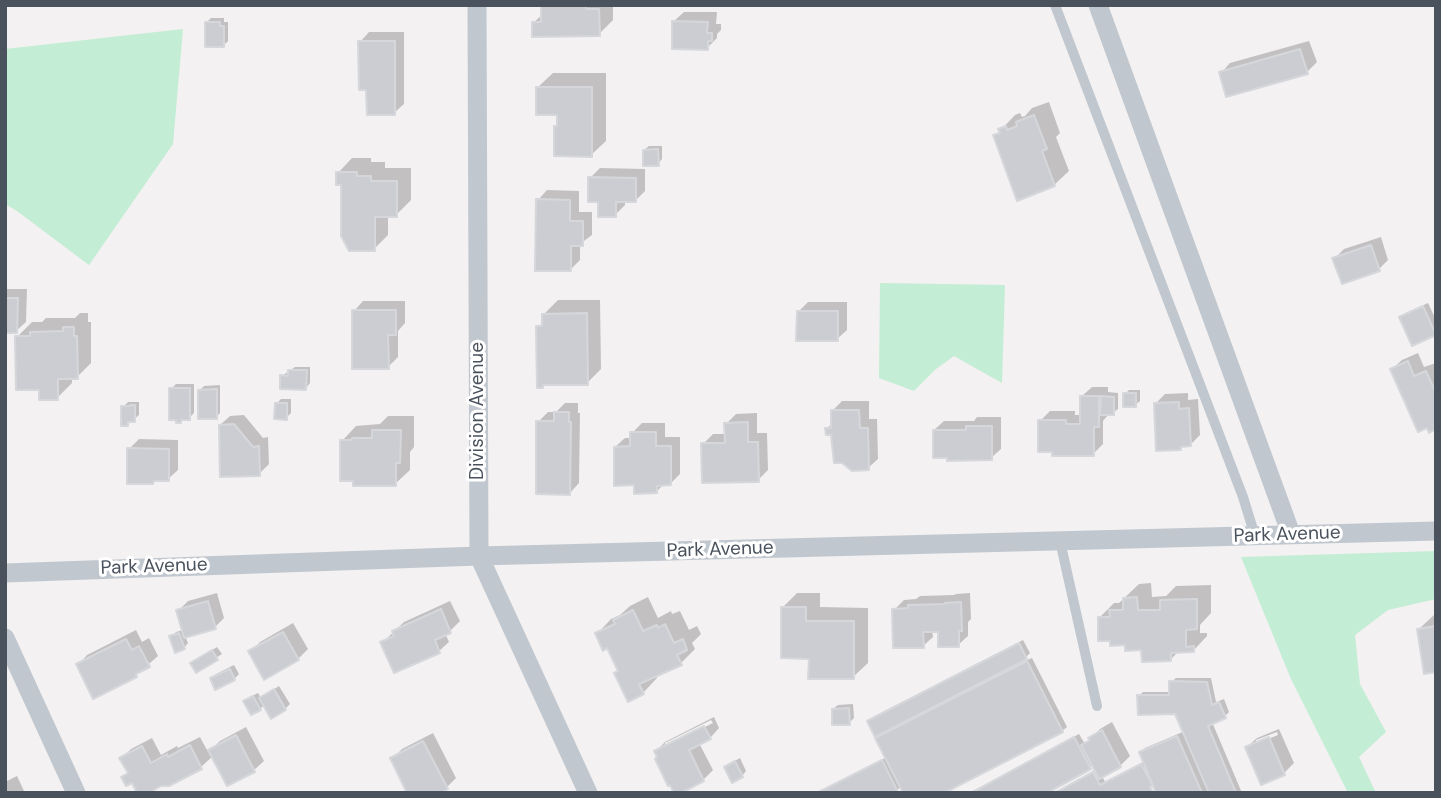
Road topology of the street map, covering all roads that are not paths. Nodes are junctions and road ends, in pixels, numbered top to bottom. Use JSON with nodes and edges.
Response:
{"nodes":[{"id":1,"x":477,"y":5,"type":"edge"},
{"id":2,"x":1055,"y":5,"type":"edge"},
{"id":3,"x":1098,"y":5,"type":"edge"},
{"id":4,"x":1436,"y":531,"type":"edge"},
{"id":5,"x":1291,"y":534,"type":"junction"},
{"id":6,"x":1255,"y":536,"type":"junction"},
{"id":7,"x":1060,"y":541,"type":"junction"},
{"id":8,"x":479,"y":556,"type":"junction"},
{"id":9,"x":5,"y":573,"type":"edge"},
{"id":10,"x":5,"y":638,"type":"edge"},
{"id":11,"x":1097,"y":706,"type":"dead end"},
{"id":12,"x":76,"y":793,"type":"edge"},
{"id":13,"x":588,"y":793,"type":"edge"}],
"edges":[{"from":1,"to":8,"type":"street","name":"Division Avenue"},
{"from":2,"to":6,"type":"lane"},
{"from":3,"to":5,"type":"street"},
{"from":4,"to":5,"type":"street","name":"Park Avenue"},
{"from":5,"to":6,"type":"street","name":"Park Avenue"},
{"from":6,"to":7,"type":"street","name":"Park Avenue"},
{"from":7,"to":8,"type":"street","name":"Park Avenue"},
{"from":7,"to":11,"type":"lane"},
{"from":8,"to":9,"type":"street","name":"Park Avenue"},
{"from":8,"to":13,"type":"street","name":"Division Avenue"},
{"from":10,"to":12,"type":"street"}]}
